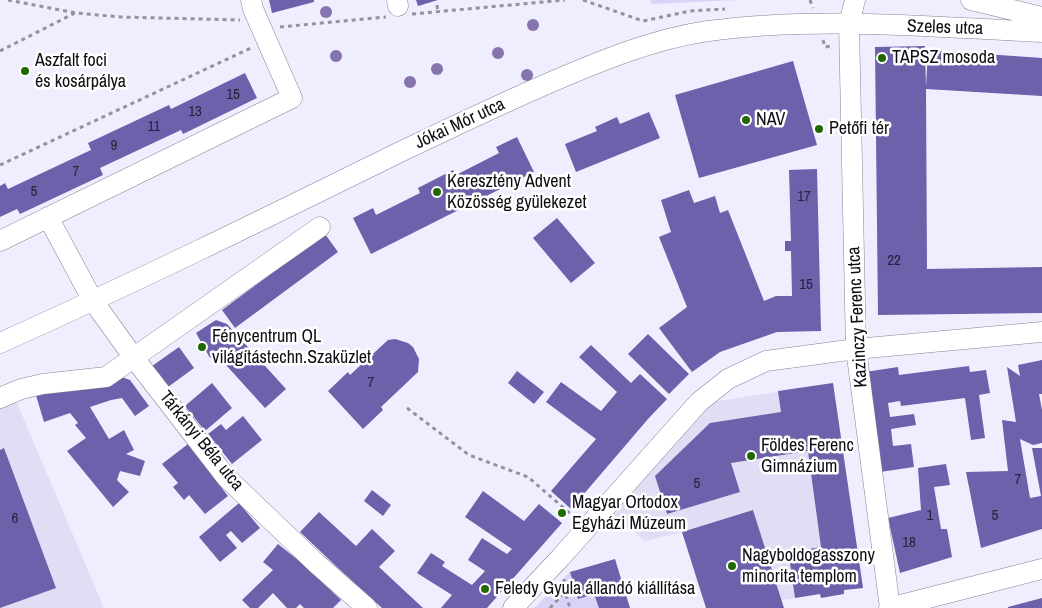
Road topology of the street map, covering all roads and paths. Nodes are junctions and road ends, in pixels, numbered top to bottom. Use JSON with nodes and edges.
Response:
{"nodes":[{"id":1,"x":8,"y":0,"type":"edge"},
{"id":2,"x":252,"y":0,"type":"edge"},
{"id":3,"x":583,"y":0,"type":"edge"},
{"id":4,"x":855,"y":0,"type":"edge"},
{"id":5,"x":971,"y":0,"type":"edge"},
{"id":6,"x":437,"y":5,"type":"dead end"},
{"id":7,"x":803,"y":6,"type":"dead end"},
{"id":8,"x":812,"y":6,"type":"dead end"},
{"id":9,"x":728,"y":9,"type":"dead end"},
{"id":10,"x":438,"y":12,"type":"dead end"},
{"id":11,"x":76,"y":13,"type":"junction"},
{"id":12,"x":1042,"y":17,"type":"edge"},
{"id":13,"x":258,"y":21,"type":"junction"},
{"id":14,"x":849,"y":24,"type":"junction"},
{"id":15,"x":1042,"y":32,"type":"edge"},
{"id":16,"x":267,"y":41,"type":"junction"},
{"id":17,"x":0,"y":51,"type":"edge"},
{"id":18,"x":0,"y":165,"type":"edge"},
{"id":19,"x":48,"y":217,"type":"junction"},
{"id":20,"x":320,"y":227,"type":"dead end"},
{"id":21,"x":0,"y":241,"type":"edge"},
{"id":22,"x":94,"y":301,"type":"junction"},
{"id":23,"x":1042,"y":332,"type":"edge"},
{"id":24,"x":0,"y":343,"type":"edge"},
{"id":25,"x":856,"y":349,"type":"junction"},
{"id":26,"x":134,"y":358,"type":"junction"},
{"id":27,"x":0,"y":398,"type":"edge"},
{"id":28,"x":407,"y":408,"type":"dead end"},
{"id":29,"x":587,"y":528,"type":"junction"},
{"id":30,"x":561,"y":558,"type":"junction"},
{"id":31,"x":1042,"y":569,"type":"edge"},
{"id":32,"x":565,"y":592,"type":"junction"},
{"id":33,"x":367,"y":608,"type":"edge"},
{"id":34,"x":513,"y":608,"type":"edge"},
{"id":35,"x":550,"y":608,"type":"edge"},
{"id":36,"x":570,"y":608,"type":"edge"},
{"id":37,"x":890,"y":608,"type":"edge"}],
"edges":[{"from":1,"to":11,"type":"path"},
{"from":2,"to":13,"type":"street"},
{"from":3,"to":9,"type":"path"},
{"from":4,"to":14,"type":"street","name":"Kazinczy Ferenc utca"},
{"from":5,"to":12,"type":"street"},
{"from":6,"to":10,"type":"path"},
{"from":7,"to":8,"type":"path"},
{"from":11,"to":13,"type":"path"},
{"from":11,"to":17,"type":"path"},
{"from":13,"to":16,"type":"street"},
{"from":14,"to":15,"type":"street","name":"Szeles utca"},
{"from":14,"to":22,"type":"street","name":"Jókai Mór utca"},
{"from":14,"to":25,"type":"street","name":"Kazinczy Ferenc utca"},
{"from":16,"to":18,"type":"path"},
{"from":16,"to":19,"type":"street"},
{"from":19,"to":21,"type":"street"},
{"from":19,"to":22,"type":"street","name":"Tárkányi Béla utca"},
{"from":20,"to":26,"type":"street"},
{"from":22,"to":24,"type":"street","name":"Jókai Mór utca"},
{"from":22,"to":26,"type":"street","name":"Tárkányi Béla utca"},
{"from":23,"to":25,"type":"street"},
{"from":25,"to":29,"type":"street"},
{"from":25,"to":37,"type":"street","name":"Kazinczy Ferenc utca"},
{"from":26,"to":27,"type":"street"},
{"from":26,"to":33,"type":"street","name":"Tárkányi Béla utca"},
{"from":28,"to":29,"type":"path"},
{"from":29,"to":30,"type":"street"},
{"from":30,"to":32,"type":"path"},
{"from":30,"to":34,"type":"street"},
{"from":31,"to":37,"type":"street"},
{"from":32,"to":35,"type":"path"},
{"from":32,"to":36,"type":"path"}]}
